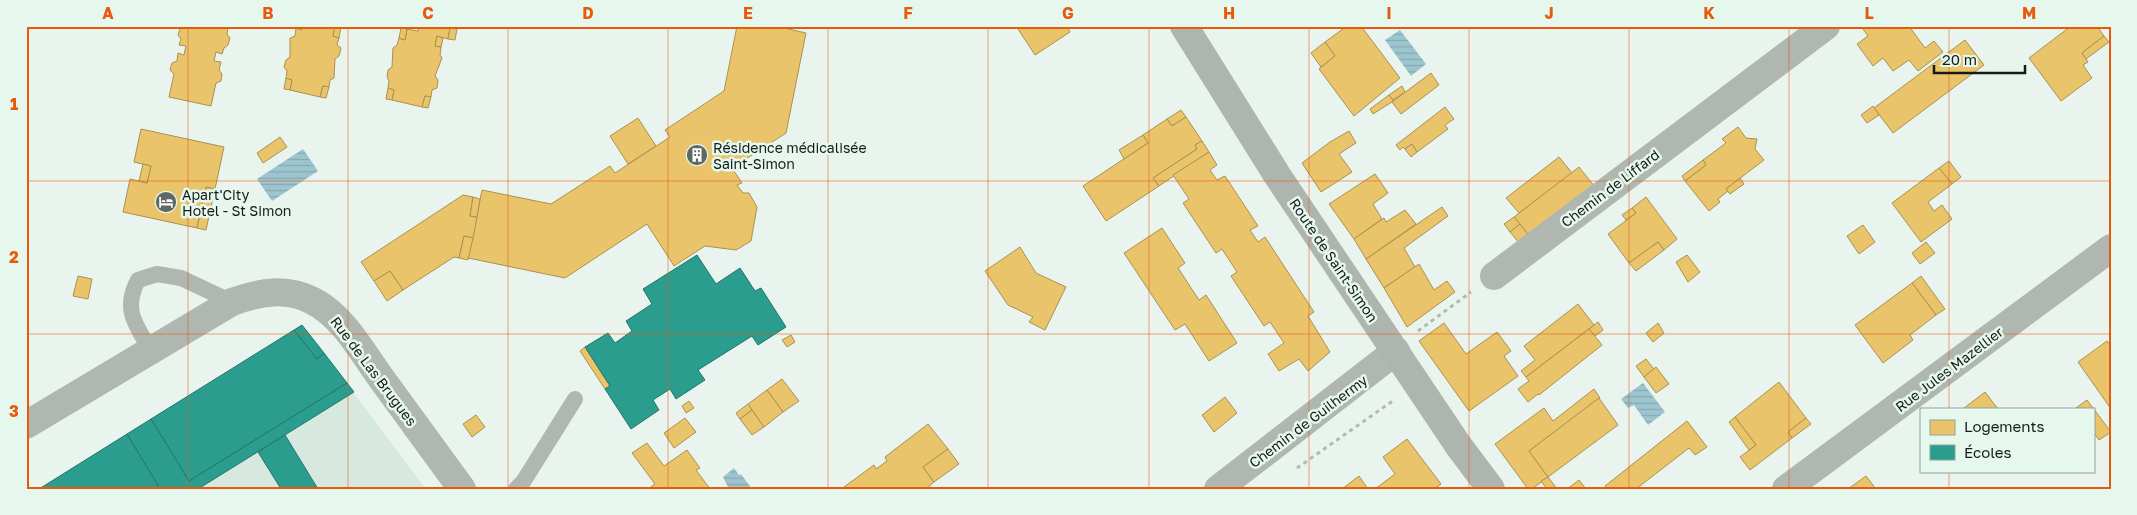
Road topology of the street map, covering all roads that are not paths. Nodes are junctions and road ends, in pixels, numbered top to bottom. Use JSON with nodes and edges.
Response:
{"nodes":[{"id":1,"x":1184,"y":26,"type":"edge"},
{"id":2,"x":1826,"y":26,"type":"edge"},
{"id":3,"x":2111,"y":248,"type":"edge"},
{"id":4,"x":1494,"y":276,"type":"road end"},
{"id":5,"x":232,"y":302,"type":"junction"},
{"id":6,"x":151,"y":351,"type":"junction"},
{"id":7,"x":1396,"y":351,"type":"junction"},
{"id":8,"x":575,"y":400,"type":"dead end"},
{"id":9,"x":26,"y":425,"type":"edge"},
{"id":10,"x":462,"y":489,"type":"edge"},
{"id":11,"x":516,"y":489,"type":"edge"},
{"id":12,"x":1218,"y":489,"type":"edge"},
{"id":13,"x":1491,"y":489,"type":"edge"},
{"id":14,"x":1786,"y":489,"type":"edge"}],
"edges":[{"from":1,"to":7,"type":"main road","name":"Route de Saint-Simon"},
{"from":2,"to":4,"type":"street","name":"Chemin de Liffard"},
{"from":3,"to":14,"type":"street","name":"Rue Jules Mazellier"},
{"from":5,"to":6,"type":"street","name":"Rue de Las Brugues"},
{"from":5,"to":6,"type":"lane"},
{"from":5,"to":10,"type":"street","name":"Rue de Las Brugues"},
{"from":6,"to":9,"type":"street","name":"Rue de Las Brugues"},
{"from":7,"to":12,"type":"street","name":"Chemin de Guilhermy"},
{"from":7,"to":13,"type":"main road","name":"Route de Saint-Simon"},
{"from":8,"to":11,"type":"lane"}]}
